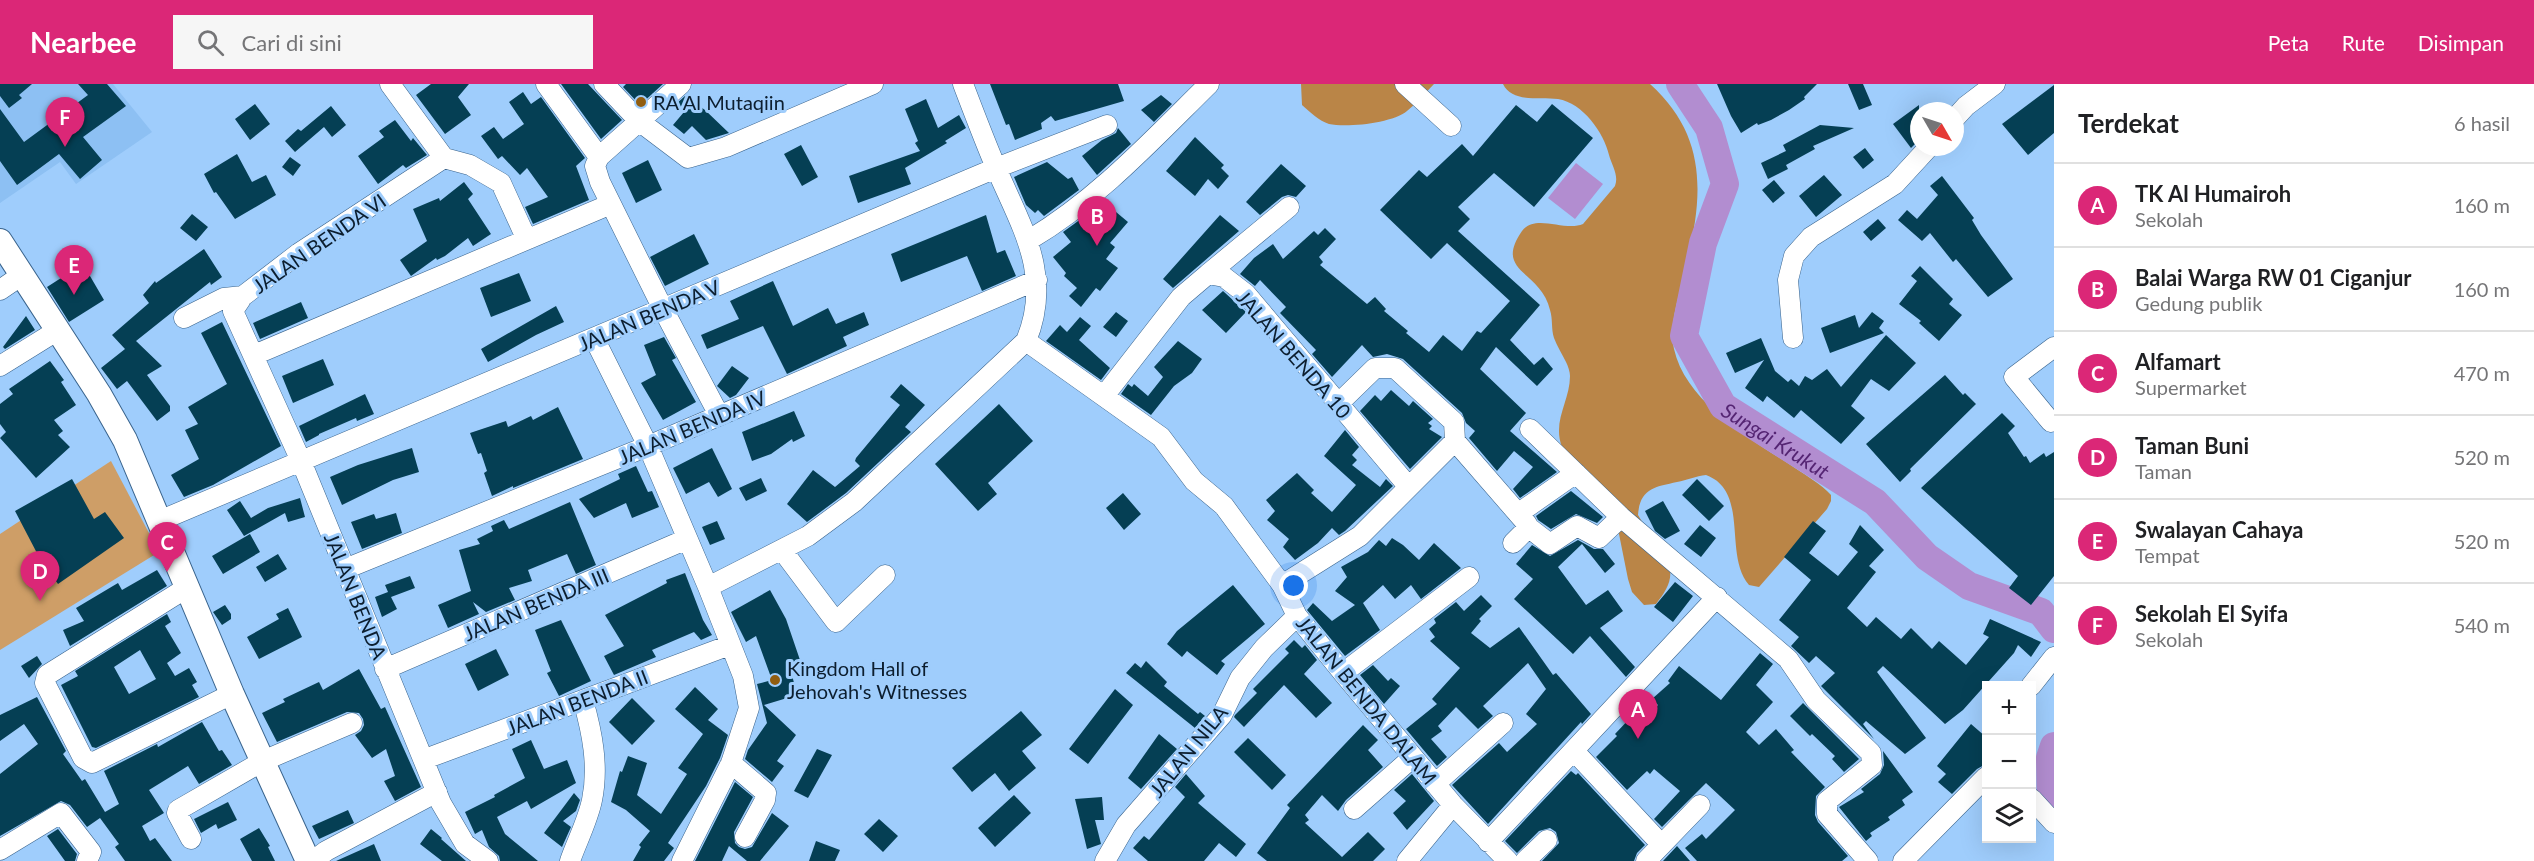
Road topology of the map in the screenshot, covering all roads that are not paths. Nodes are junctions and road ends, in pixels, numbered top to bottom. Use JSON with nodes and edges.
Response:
{"nodes":[{"id":1,"x":390,"y":84,"type":"edge"},
{"id":2,"x":546,"y":84,"type":"edge"},
{"id":3,"x":604,"y":84,"type":"edge"},
{"id":4,"x":681,"y":84,"type":"edge"},
{"id":5,"x":873,"y":84,"type":"edge"},
{"id":6,"x":963,"y":84,"type":"edge"},
{"id":7,"x":1209,"y":84,"type":"edge"},
{"id":8,"x":1404,"y":84,"type":"edge"},
{"id":9,"x":1995,"y":84,"type":"edge"},
{"id":10,"x":1964,"y":107,"type":"edge"},
{"id":11,"x":639,"y":121,"type":"junction"},
{"id":12,"x":1107,"y":125,"type":"dead end"},
{"id":13,"x":1451,"y":126,"type":"dead end"},
{"id":14,"x":1921,"y":156,"type":"edge"},
{"id":15,"x":599,"y":157,"type":"junction"},
{"id":16,"x":444,"y":158,"type":"junction"},
{"id":17,"x":996,"y":168,"type":"junction"},
{"id":18,"x":611,"y":204,"type":"junction"},
{"id":19,"x":1289,"y":207,"type":"dead end"},
{"id":20,"x":526,"y":238,"type":"junction"},
{"id":21,"x":1029,"y":240,"type":"junction"},
{"id":22,"x":0,"y":241,"type":"edge"},
{"id":23,"x":1208,"y":273,"type":"junction"},
{"id":24,"x":22,"y":275,"type":"junction"},
{"id":25,"x":1037,"y":280,"type":"junction"},
{"id":26,"x":0,"y":290,"type":"edge"},
{"id":27,"x":243,"y":296,"type":"junction"},
{"id":28,"x":663,"y":309,"type":"junction"},
{"id":29,"x":184,"y":318,"type":"dead end"},
{"id":30,"x":58,"y":330,"type":"junction"},
{"id":31,"x":594,"y":338,"type":"junction"},
{"id":32,"x":1793,"y":338,"type":"dead end"},
{"id":33,"x":1026,"y":341,"type":"junction"},
{"id":34,"x":2054,"y":347,"type":"edge"},
{"id":35,"x":254,"y":355,"type":"junction"},
{"id":36,"x":0,"y":366,"type":"edge"},
{"id":37,"x":1104,"y":396,"type":"junction"},
{"id":38,"x":1338,"y":404,"type":"junction"},
{"id":39,"x":719,"y":415,"type":"junction"},
{"id":40,"x":2051,"y":422,"type":"dead end"},
{"id":41,"x":1530,"y":429,"type":"dead end"},
{"id":42,"x":1455,"y":441,"type":"junction"},
{"id":43,"x":648,"y":446,"type":"junction"},
{"id":44,"x":302,"y":461,"type":"junction"},
{"id":45,"x":1575,"y":473,"type":"junction"},
{"id":46,"x":1408,"y":486,"type":"junction"},
{"id":47,"x":1621,"y":518,"type":"junction"},
{"id":48,"x":1523,"y":520,"type":"junction"},
{"id":49,"x":159,"y":521,"type":"junction"},
{"id":50,"x":687,"y":539,"type":"junction"},
{"id":51,"x":1513,"y":543,"type":"dead end"},
{"id":52,"x":782,"y":550,"type":"junction"},
{"id":53,"x":345,"y":569,"type":"junction"},
{"id":54,"x":885,"y":575,"type":"dead end"},
{"id":55,"x":1469,"y":577,"type":"dead end"},
{"id":56,"x":1281,"y":585,"type":"junction"},
{"id":57,"x":188,"y":587,"type":"junction"},
{"id":58,"x":708,"y":587,"type":"junction"},
{"id":59,"x":1717,"y":597,"type":"junction"},
{"id":60,"x":1297,"y":616,"type":"junction"},
{"id":61,"x":730,"y":645,"type":"junction"},
{"id":62,"x":2052,"y":658,"type":"edge"},
{"id":63,"x":385,"y":669,"type":"junction"},
{"id":64,"x":1343,"y":673,"type":"junction"},
{"id":65,"x":2035,"y":681,"type":"edge"},
{"id":66,"x":232,"y":694,"type":"junction"},
{"id":67,"x":583,"y":700,"type":"junction"},
{"id":68,"x":352,"y":723,"type":"dead end"},
{"id":69,"x":1503,"y":723,"type":"dead end"},
{"id":70,"x":1575,"y":751,"type":"junction"},
{"id":71,"x":1413,"y":757,"type":"junction"},
{"id":72,"x":425,"y":759,"type":"junction"},
{"id":73,"x":263,"y":761,"type":"junction"},
{"id":74,"x":731,"y":763,"type":"junction"},
{"id":75,"x":1982,"y":781,"type":"edge"},
{"id":76,"x":1435,"y":784,"type":"junction"},
{"id":77,"x":437,"y":792,"type":"junction"},
{"id":78,"x":2036,"y":804,"type":"edge"},
{"id":79,"x":1453,"y":805,"type":"junction"},
{"id":80,"x":1700,"y":805,"type":"dead end"},
{"id":81,"x":1354,"y":810,"type":"dead end"},
{"id":82,"x":2054,"y":823,"type":"edge"},
{"id":83,"x":745,"y":837,"type":"dead end"},
{"id":84,"x":191,"y":839,"type":"dead end"},
{"id":85,"x":1547,"y":840,"type":"dead end"},
{"id":86,"x":1488,"y":842,"type":"junction"},
{"id":87,"x":1660,"y":844,"type":"junction"},
{"id":88,"x":0,"y":850,"type":"edge"},
{"id":89,"x":87,"y":861,"type":"edge"},
{"id":90,"x":308,"y":861,"type":"edge"},
{"id":91,"x":313,"y":861,"type":"edge"},
{"id":92,"x":488,"y":861,"type":"edge"},
{"id":93,"x":570,"y":861,"type":"edge"},
{"id":94,"x":682,"y":861,"type":"edge"},
{"id":95,"x":1105,"y":861,"type":"edge"},
{"id":96,"x":1407,"y":861,"type":"edge"},
{"id":97,"x":1508,"y":861,"type":"edge"},
{"id":98,"x":1525,"y":861,"type":"edge"},
{"id":99,"x":1646,"y":861,"type":"edge"},
{"id":100,"x":1868,"y":861,"type":"edge"},
{"id":101,"x":1903,"y":861,"type":"edge"}],
"edges":[{"from":1,"to":16,"type":"street"},
{"from":2,"to":15,"type":"street"},
{"from":3,"to":11,"type":"street"},
{"from":4,"to":11,"type":"street"},
{"from":5,"to":11,"type":"street"},
{"from":6,"to":17,"type":"street"},
{"from":7,"to":21,"type":"street"},
{"from":8,"to":13,"type":"street"},
{"from":9,"to":10,"type":"street"},
{"from":11,"to":15,"type":"street"},
{"from":12,"to":17,"type":"street","name":"JALAN BENDA V"},
{"from":14,"to":32,"type":"street"},
{"from":15,"to":18,"type":"street"},
{"from":16,"to":20,"type":"street"},
{"from":16,"to":27,"type":"street","name":"JALAN BENDA VI"},
{"from":17,"to":21,"type":"street"},
{"from":17,"to":28,"type":"street","name":"JALAN BENDA V"},
{"from":18,"to":20,"type":"street"},
{"from":18,"to":28,"type":"street"},
{"from":19,"to":23,"type":"street"},
{"from":20,"to":35,"type":"street"},
{"from":21,"to":25,"type":"street"},
{"from":22,"to":24,"type":"main road"},
{"from":23,"to":37,"type":"street"},
{"from":23,"to":38,"type":"street","name":"JALAN BENDA 10"},
{"from":24,"to":26,"type":"street"},
{"from":24,"to":30,"type":"main road"},
{"from":25,"to":33,"type":"street"},
{"from":25,"to":39,"type":"street","name":"JALAN BENDA IV"},
{"from":27,"to":29,"type":"street"},
{"from":27,"to":35,"type":"street","name":"JALAN BENDA VI"},
{"from":28,"to":31,"type":"street","name":"JALAN BENDA V"},
{"from":28,"to":39,"type":"street"},
{"from":30,"to":36,"type":"street"},
{"from":30,"to":49,"type":"main road"},
{"from":31,"to":43,"type":"street"},
{"from":31,"to":44,"type":"street","name":"JALAN BENDA V"},
{"from":33,"to":37,"type":"street","name":"JALAN BENDA DALAM"},
{"from":33,"to":52,"type":"street"},
{"from":34,"to":40,"type":"street"},
{"from":35,"to":44,"type":"street","name":"JALAN BENDA VI"},
{"from":37,"to":56,"type":"street","name":"JALAN BENDA DALAM"},
{"from":38,"to":42,"type":"street"},
{"from":38,"to":46,"type":"street","name":"JALAN BENDA 10"},
{"from":39,"to":43,"type":"street","name":"JALAN BENDA IV"},
{"from":41,"to":45,"type":"street"},
{"from":42,"to":46,"type":"street"},
{"from":42,"to":48,"type":"street"},
{"from":43,"to":50,"type":"street"},
{"from":43,"to":53,"type":"street","name":"JALAN BENDA IV"},
{"from":44,"to":49,"type":"street"},
{"from":44,"to":53,"type":"street","name":"JALAN BENDA"},
{"from":45,"to":47,"type":"street"},
{"from":45,"to":48,"type":"street"},
{"from":46,"to":56,"type":"street"},
{"from":47,"to":48,"type":"street"},
{"from":47,"to":59,"type":"street"},
{"from":48,"to":51,"type":"street"},
{"from":49,"to":57,"type":"main road"},
{"from":50,"to":58,"type":"street"},
{"from":50,"to":63,"type":"street","name":"JALAN BENDA III"},
{"from":52,"to":54,"type":"street"},
{"from":52,"to":58,"type":"street"},
{"from":53,"to":63,"type":"street","name":"JALAN BENDA"},
{"from":55,"to":64,"type":"street"},
{"from":56,"to":60,"type":"street","name":"JALAN BENDA DALAM"},
{"from":57,"to":66,"type":"main road"},
{"from":57,"to":66,"type":"street"},
{"from":58,"to":61,"type":"street"},
{"from":59,"to":70,"type":"street"},
{"from":59,"to":100,"type":"street"},
{"from":60,"to":64,"type":"street","name":"JALAN BENDA DALAM"},
{"from":60,"to":95,"type":"street","name":"JALAN NILA"},
{"from":61,"to":67,"type":"street","name":"JALAN BENDA II"},
{"from":61,"to":74,"type":"street"},
{"from":62,"to":65,"type":"street"},
{"from":63,"to":72,"type":"street","name":"JALAN BENDA"},
{"from":64,"to":71,"type":"street","name":"JALAN BENDA DALAM"},
{"from":66,"to":73,"type":"main road"},
{"from":67,"to":72,"type":"street","name":"JALAN BENDA II"},
{"from":67,"to":93,"type":"street"},
{"from":68,"to":73,"type":"street"},
{"from":69,"to":76,"type":"street"},
{"from":70,"to":86,"type":"street"},
{"from":70,"to":87,"type":"street"},
{"from":71,"to":76,"type":"street","name":"JALAN BENDA DALAM"},
{"from":71,"to":81,"type":"street"},
{"from":72,"to":77,"type":"street","name":"JALAN BENDA"},
{"from":73,"to":84,"type":"street"},
{"from":73,"to":90,"type":"main road"},
{"from":74,"to":83,"type":"street"},
{"from":74,"to":94,"type":"street"},
{"from":75,"to":101,"type":"street"},
{"from":76,"to":79,"type":"street","name":"JALAN BENDA DALAM"},
{"from":77,"to":91,"type":"street"},
{"from":77,"to":92,"type":"street","name":"JALAN BENDA"},
{"from":78,"to":82,"type":"street"},
{"from":79,"to":86,"type":"street","name":"JALAN BENDA DALAM"},
{"from":79,"to":96,"type":"street"},
{"from":80,"to":87,"type":"street"},
{"from":85,"to":98,"type":"street"},
{"from":86,"to":97,"type":"street","name":"JALAN BENDA DALAM"},
{"from":87,"to":99,"type":"street"},
{"from":88,"to":89,"type":"street"}]}
